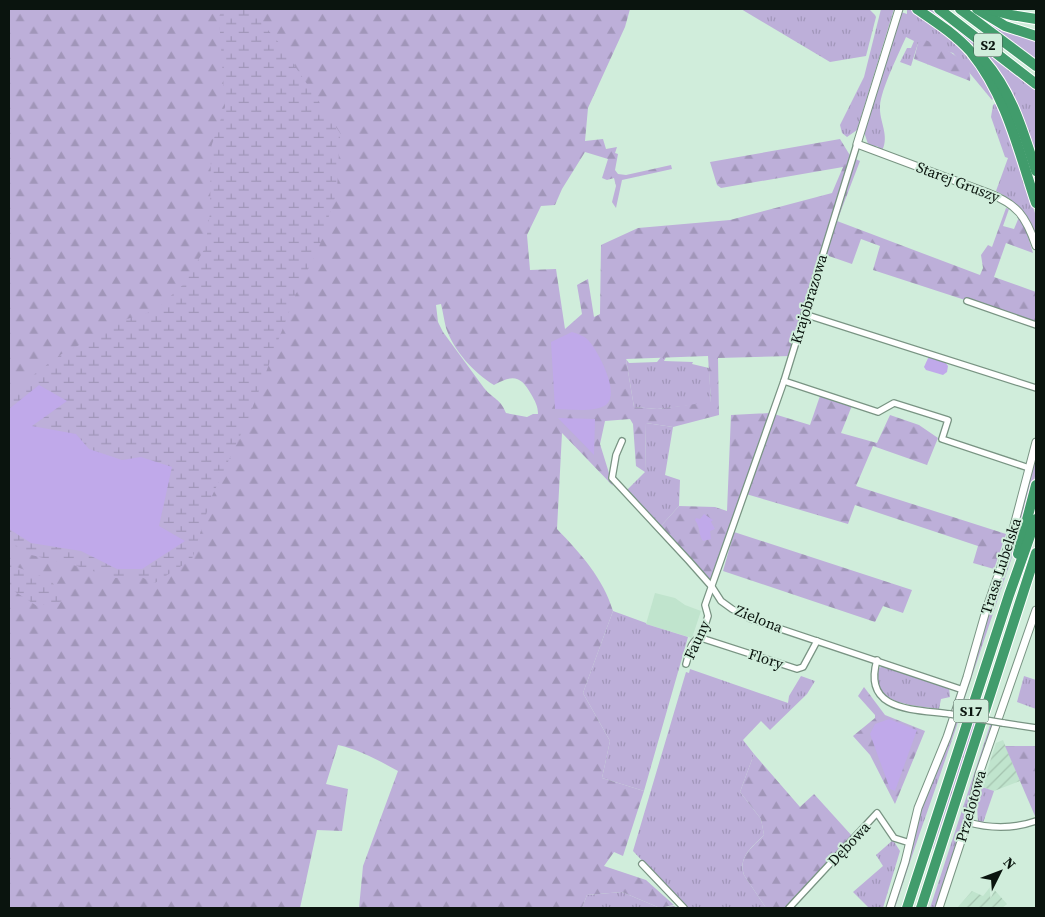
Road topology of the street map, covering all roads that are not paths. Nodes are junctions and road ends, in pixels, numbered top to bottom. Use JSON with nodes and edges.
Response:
{"nodes":[{"id":1,"x":899,"y":9,"type":"edge"},
{"id":2,"x":918,"y":9,"type":"edge"},
{"id":3,"x":939,"y":9,"type":"edge"},
{"id":4,"x":960,"y":9,"type":"edge"},
{"id":5,"x":977,"y":9,"type":"edge"},
{"id":6,"x":988,"y":9,"type":"edge"},
{"id":7,"x":1036,"y":19,"type":"edge"},
{"id":8,"x":1036,"y":36,"type":"edge"},
{"id":9,"x":1036,"y":66,"type":"edge"},
{"id":10,"x":1036,"y":84,"type":"edge"},
{"id":11,"x":857,"y":144,"type":"junction"},
{"id":12,"x":1036,"y":171,"type":"edge"},
{"id":13,"x":1036,"y":203,"type":"edge"},
{"id":14,"x":1036,"y":246,"type":"edge"},
{"id":15,"x":967,"y":301,"type":"dead end"},
{"id":16,"x":804,"y":314,"type":"junction"},
{"id":17,"x":1036,"y":325,"type":"edge"},
{"id":18,"x":784,"y":381,"type":"junction"},
{"id":19,"x":1036,"y":388,"type":"edge"},
{"id":20,"x":622,"y":441,"type":"dead end"},
{"id":21,"x":1036,"y":442,"type":"edge"},
{"id":22,"x":1029,"y":468,"type":"junction"},
{"id":23,"x":1036,"y":485,"type":"edge"},
{"id":24,"x":1036,"y":518,"type":"edge"},
{"id":25,"x":1036,"y":553,"type":"edge"},
{"id":26,"x":1036,"y":575,"type":"edge"},
{"id":27,"x":712,"y":587,"type":"junction"},
{"id":28,"x":1009,"y":596,"type":"junction"},
{"id":29,"x":1021,"y":603,"type":"junction"},
{"id":30,"x":1036,"y":610,"type":"edge"},
{"id":31,"x":701,"y":638,"type":"junction"},
{"id":32,"x":817,"y":640,"type":"junction"},
{"id":33,"x":877,"y":660,"type":"junction"},
{"id":34,"x":686,"y":664,"type":"dead end"},
{"id":35,"x":963,"y":690,"type":"junction"},
{"id":36,"x":1036,"y":728,"type":"edge"},
{"id":37,"x":1036,"y":821,"type":"edge"},
{"id":38,"x":968,"y":822,"type":"junction"},
{"id":39,"x":910,"y":843,"type":"junction"},
{"id":40,"x":642,"y":864,"type":"dead end"},
{"id":41,"x":684,"y":908,"type":"edge"},
{"id":42,"x":789,"y":908,"type":"edge"},
{"id":43,"x":890,"y":908,"type":"edge"},
{"id":44,"x":907,"y":908,"type":"edge"},
{"id":45,"x":921,"y":908,"type":"edge"},
{"id":46,"x":939,"y":908,"type":"edge"}],
"edges":[{"from":1,"to":11,"type":"street","name":"Krajobrazowa"},
{"from":2,"to":12,"type":"highway"},
{"from":2,"to":13,"type":"highway"},
{"from":3,"to":10,"type":"highway","number":"S2"},
{"from":4,"to":9,"type":"highway","number":"S2"},
{"from":5,"to":8,"type":"highway"},
{"from":6,"to":7,"type":"highway"},
{"from":11,"to":14,"type":"street","name":"Starej Gruszy"},
{"from":11,"to":16,"type":"street","name":"Krajobrazowa"},
{"from":15,"to":17,"type":"street"},
{"from":16,"to":18,"type":"street","name":"Krajobrazowa"},
{"from":16,"to":19,"type":"street"},
{"from":18,"to":22,"type":"street"},
{"from":18,"to":27,"type":"street","name":"Krajobrazowa"},
{"from":20,"to":27,"type":"street","name":"Zielona"},
{"from":21,"to":22,"type":"street","name":"Trasa Lubelska"},
{"from":22,"to":35,"type":"street","name":"Trasa Lubelska"},
{"from":23,"to":28,"type":"highway"},
{"from":24,"to":28,"type":"highway","number":"S17"},
{"from":25,"to":29,"type":"highway","number":"S17"},
{"from":26,"to":29,"type":"highway"},
{"from":27,"to":31,"type":"street","name":"Fauny"},
{"from":27,"to":32,"type":"street","name":"Zielona"},
{"from":28,"to":44,"type":"highway","number":"S17"},
{"from":29,"to":45,"type":"highway","number":"S17"},
{"from":30,"to":38,"type":"street","name":"Przelotowa"},
{"from":31,"to":32,"type":"street","name":"Flory"},
{"from":31,"to":34,"type":"street","name":"Fauny"},
{"from":32,"to":33,"type":"street","name":"Zielona"},
{"from":33,"to":35,"type":"street","name":"Zielona"},
{"from":33,"to":36,"type":"street","bridge":true},
{"from":35,"to":39,"type":"street","name":"Trasa Lubelska"},
{"from":37,"to":38,"type":"street"},
{"from":38,"to":46,"type":"street","name":"Przelotowa"},
{"from":39,"to":42,"type":"street","name":"Dębowa"},
{"from":39,"to":43,"type":"street"},
{"from":40,"to":41,"type":"street"}]}
